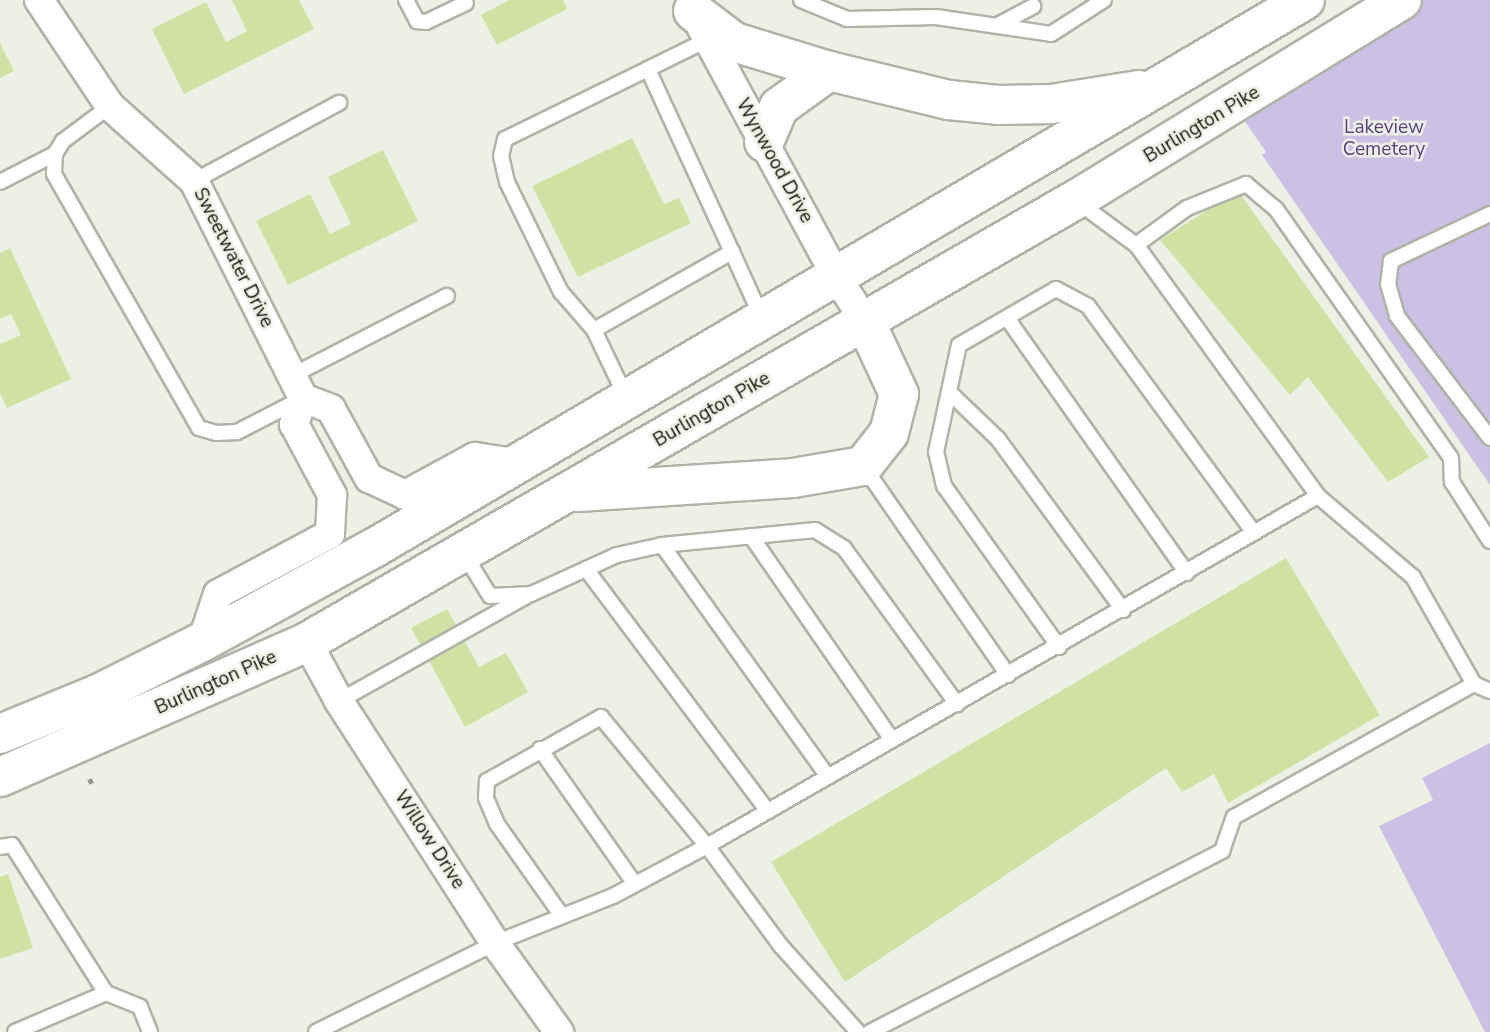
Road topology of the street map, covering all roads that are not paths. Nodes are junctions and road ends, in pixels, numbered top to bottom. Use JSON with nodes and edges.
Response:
{"nodes":[{"id":1,"x":39,"y":0,"type":"edge"},
{"id":2,"x":406,"y":0,"type":"edge"},
{"id":3,"x":801,"y":0,"type":"edge"},
{"id":4,"x":1104,"y":0,"type":"edge"},
{"id":5,"x":1305,"y":0,"type":"edge"},
{"id":6,"x":1402,"y":0,"type":"edge"},
{"id":7,"x":466,"y":3,"type":"dead end"},
{"id":8,"x":1033,"y":6,"type":"dead end"},
{"id":9,"x":695,"y":17,"type":"edge"},
{"id":10,"x":996,"y":26,"type":"junction"},
{"id":11,"x":648,"y":69,"type":"junction"},
{"id":12,"x":829,"y":71,"type":"junction"},
{"id":13,"x":1159,"y":86,"type":"junction"},
{"id":14,"x":339,"y":103,"type":"dead end"},
{"id":15,"x":110,"y":106,"type":"junction"},
{"id":16,"x":764,"y":142,"type":"junction"},
{"id":17,"x":55,"y":154,"type":"junction"},
{"id":18,"x":194,"y":181,"type":"junction"},
{"id":19,"x":0,"y":182,"type":"edge"},
{"id":20,"x":1075,"y":200,"type":"junction"},
{"id":21,"x":1490,"y":214,"type":"edge"},
{"id":22,"x":1136,"y":245,"type":"junction"},
{"id":23,"x":732,"y":253,"type":"junction"},
{"id":24,"x":837,"y":278,"type":"junction"},
{"id":25,"x":447,"y":296,"type":"dead end"},
{"id":26,"x":1007,"y":317,"type":"junction"},
{"id":27,"x":762,"y":318,"type":"junction"},
{"id":28,"x":865,"y":321,"type":"junction"},
{"id":29,"x":594,"y":330,"type":"junction"},
{"id":30,"x":298,"y":387,"type":"junction"},
{"id":31,"x":949,"y":392,"type":"junction"},
{"id":32,"x":626,"y":397,"type":"junction"},
{"id":33,"x":1490,"y":438,"type":"edge"},
{"id":34,"x":521,"y":464,"type":"junction"},
{"id":35,"x":863,"y":466,"type":"junction"},
{"id":36,"x":572,"y":492,"type":"junction"},
{"id":37,"x":1318,"y":496,"type":"junction"},
{"id":38,"x":1254,"y":533,"type":"junction"},
{"id":39,"x":751,"y":536,"type":"junction"},
{"id":40,"x":1490,"y":541,"type":"edge"},
{"id":41,"x":662,"y":545,"type":"junction"},
{"id":42,"x":463,"y":553,"type":"junction"},
{"id":43,"x":586,"y":569,"type":"junction"},
{"id":44,"x":1187,"y":573,"type":"junction"},
{"id":45,"x":531,"y":594,"type":"junction"},
{"id":46,"x":1123,"y":610,"type":"junction"},
{"id":47,"x":202,"y":642,"type":"junction"},
{"id":48,"x":307,"y":642,"type":"junction"},
{"id":49,"x":1059,"y":647,"type":"junction"},
{"id":50,"x":1008,"y":675,"type":"junction"},
{"id":51,"x":1474,"y":684,"type":"junction"},
{"id":52,"x":1490,"y":691,"type":"edge"},
{"id":53,"x":339,"y":701,"type":"junction"},
{"id":54,"x":957,"y":704,"type":"junction"},
{"id":55,"x":0,"y":734,"type":"edge"},
{"id":56,"x":892,"y":740,"type":"junction"},
{"id":57,"x":540,"y":749,"type":"junction"},
{"id":58,"x":0,"y":777,"type":"edge"},
{"id":59,"x":828,"y":777,"type":"junction"},
{"id":60,"x":768,"y":811,"type":"junction"},
{"id":61,"x":707,"y":846,"type":"junction"},
{"id":62,"x":0,"y":847,"type":"edge"},
{"id":63,"x":635,"y":884,"type":"junction"},
{"id":64,"x":562,"y":916,"type":"junction"},
{"id":65,"x":495,"y":943,"type":"junction"},
{"id":66,"x":106,"y":993,"type":"junction"},
{"id":67,"x":15,"y":1032,"type":"edge"},
{"id":68,"x":150,"y":1032,"type":"edge"},
{"id":69,"x":316,"y":1032,"type":"edge"},
{"id":70,"x":559,"y":1032,"type":"edge"},
{"id":71,"x":858,"y":1032,"type":"edge"},
{"id":72,"x":870,"y":1032,"type":"edge"}],
"edges":[{"from":1,"to":15,"type":"street","name":"Sweetwater Drive"},
{"from":2,"to":7,"type":"lane"},
{"from":3,"to":10,"type":"lane"},
{"from":4,"to":10,"type":"lane"},
{"from":5,"to":13,"type":"highway","name":"Burlington Pike"},
{"from":6,"to":20,"type":"highway","name":"Burlington Pike"},
{"from":8,"to":10,"type":"lane"},
{"from":9,"to":11,"type":"lane"},
{"from":9,"to":12,"type":"highway"},
{"from":9,"to":16,"type":"street","name":"Wynwood Drive"},
{"from":11,"to":23,"type":"lane"},
{"from":11,"to":29,"type":"lane"},
{"from":12,"to":13,"type":"highway"},
{"from":12,"to":16,"type":"highway"},
{"from":13,"to":24,"type":"highway","name":"Burlington Pike"},
{"from":14,"to":18,"type":"lane"},
{"from":15,"to":17,"type":"lane"},
{"from":15,"to":18,"type":"street","name":"Sweetwater Drive"},
{"from":16,"to":24,"type":"street","name":"Wynwood Drive"},
{"from":17,"to":19,"type":"lane"},
{"from":17,"to":30,"type":"lane"},
{"from":18,"to":30,"type":"street","name":"Sweetwater Drive"},
{"from":20,"to":22,"type":"lane"},
{"from":20,"to":28,"type":"highway","name":"Burlington Pike"},
{"from":21,"to":33,"type":"lane"},
{"from":22,"to":37,"type":"lane"},
{"from":22,"to":40,"type":"lane"},
{"from":23,"to":27,"type":"lane"},
{"from":23,"to":29,"type":"lane"},
{"from":24,"to":27,"type":"highway","name":"Burlington Pike"},
{"from":24,"to":28,"type":"street","name":"Wynwood Drive"},
{"from":25,"to":30,"type":"lane"},
{"from":26,"to":31,"type":"lane"},
{"from":26,"to":38,"type":"lane"},
{"from":26,"to":44,"type":"lane"},
{"from":27,"to":32,"type":"highway","name":"Burlington Pike"},
{"from":28,"to":35,"type":"highway"},
{"from":28,"to":36,"type":"highway","name":"Burlington Pike"},
{"from":29,"to":32,"type":"lane"},
{"from":30,"to":34,"type":"street"},
{"from":30,"to":47,"type":"street"},
{"from":31,"to":46,"type":"lane"},
{"from":31,"to":49,"type":"lane"},
{"from":32,"to":34,"type":"highway","name":"Burlington Pike"},
{"from":34,"to":47,"type":"highway","name":"Burlington Pike"},
{"from":35,"to":36,"type":"highway"},
{"from":35,"to":50,"type":"lane"},
{"from":36,"to":42,"type":"highway","name":"Burlington Pike"},
{"from":37,"to":38,"type":"lane"},
{"from":37,"to":51,"type":"lane"},
{"from":38,"to":44,"type":"lane"},
{"from":39,"to":41,"type":"lane"},
{"from":39,"to":54,"type":"lane"},
{"from":39,"to":56,"type":"lane"},
{"from":41,"to":43,"type":"lane"},
{"from":41,"to":59,"type":"lane"},
{"from":42,"to":45,"type":"lane"},
{"from":42,"to":48,"type":"highway","name":"Burlington Pike"},
{"from":43,"to":45,"type":"lane"},
{"from":43,"to":60,"type":"lane"},
{"from":44,"to":46,"type":"lane"},
{"from":45,"to":53,"type":"lane"},
{"from":46,"to":49,"type":"lane"},
{"from":47,"to":55,"type":"highway","name":"Burlington Pike"},
{"from":48,"to":53,"type":"street","name":"Willow Drive"},
{"from":48,"to":58,"type":"highway","name":"Burlington Pike"},
{"from":49,"to":50,"type":"lane"},
{"from":50,"to":54,"type":"lane"},
{"from":51,"to":52,"type":"lane"},
{"from":51,"to":72,"type":"lane"},
{"from":53,"to":65,"type":"street","name":"Willow Drive"},
{"from":54,"to":56,"type":"lane"},
{"from":56,"to":59,"type":"lane"},
{"from":57,"to":61,"type":"lane"},
{"from":57,"to":63,"type":"lane"},
{"from":57,"to":64,"type":"lane"},
{"from":59,"to":60,"type":"lane"},
{"from":60,"to":61,"type":"lane"},
{"from":61,"to":63,"type":"lane"},
{"from":61,"to":71,"type":"lane"},
{"from":62,"to":66,"type":"lane"},
{"from":63,"to":64,"type":"lane"},
{"from":64,"to":65,"type":"lane"},
{"from":65,"to":69,"type":"lane"},
{"from":65,"to":70,"type":"street","name":"Willow Drive"},
{"from":66,"to":67,"type":"lane"},
{"from":66,"to":68,"type":"lane"}]}
